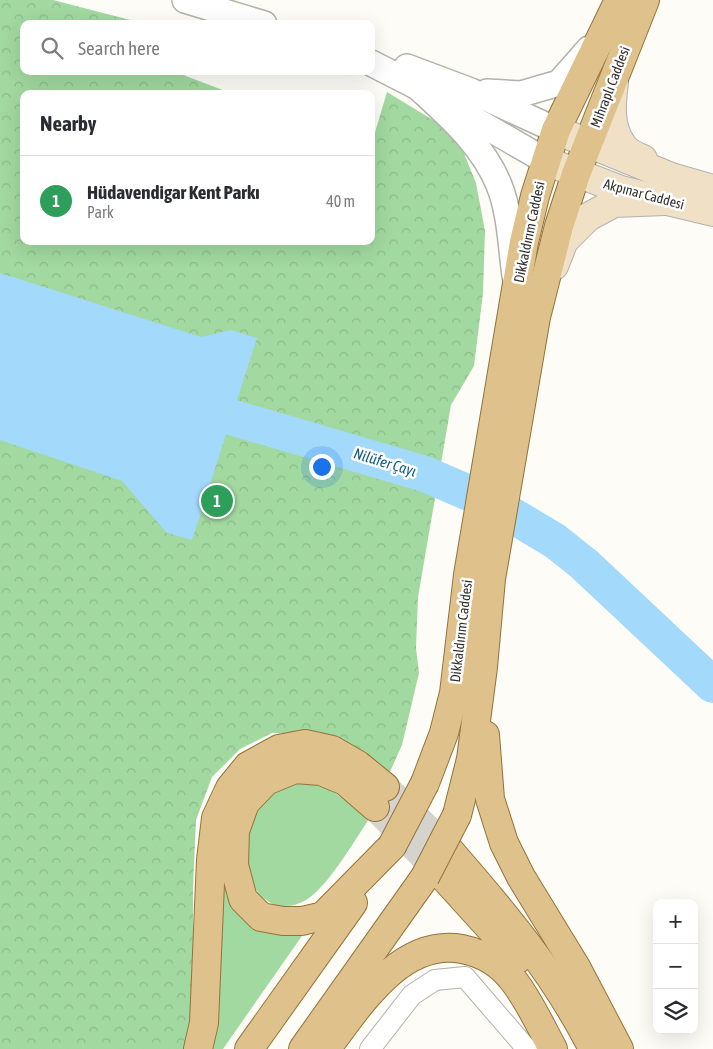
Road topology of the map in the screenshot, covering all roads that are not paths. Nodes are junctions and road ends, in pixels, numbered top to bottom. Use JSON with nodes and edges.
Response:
{"nodes":[{"id":1,"x":185,"y":0,"type":"edge"},
{"id":2,"x":619,"y":0,"type":"edge"},
{"id":3,"x":645,"y":0,"type":"edge"},
{"id":4,"x":232,"y":6,"type":"edge"},
{"id":5,"x":257,"y":20,"type":"edge"},
{"id":6,"x":602,"y":33,"type":"junction"},
{"id":7,"x":375,"y":59,"type":"edge"},
{"id":8,"x":375,"y":65,"type":"edge"},
{"id":9,"x":617,"y":65,"type":"junction"},
{"id":10,"x":418,"y":87,"type":"junction"},
{"id":11,"x":471,"y":90,"type":"junction"},
{"id":12,"x":556,"y":130,"type":"junction"},
{"id":13,"x":588,"y":145,"type":"junction"},
{"id":14,"x":546,"y":161,"type":"junction"},
{"id":15,"x":576,"y":174,"type":"junction"},
{"id":16,"x":668,"y":189,"type":"junction"},
{"id":17,"x":713,"y":189,"type":"edge"},
{"id":18,"x":713,"y":212,"type":"edge"},
{"id":19,"x":517,"y":289,"type":"junction"},
{"id":20,"x":536,"y":317,"type":"junction"},
{"id":21,"x":514,"y":380,"type":"junction"},
{"id":22,"x":480,"y":577,"type":"junction"},
{"id":23,"x":483,"y":667,"type":"junction"},
{"id":24,"x":392,"y":846,"type":"junction"},
{"id":25,"x":439,"y":867,"type":"junction"},
{"id":26,"x":530,"y":960,"type":"junction"},
{"id":27,"x":198,"y":1049,"type":"edge"},
{"id":28,"x":249,"y":1049,"type":"edge"},
{"id":29,"x":302,"y":1049,"type":"edge"},
{"id":30,"x":326,"y":1049,"type":"edge"},
{"id":31,"x":370,"y":1049,"type":"edge"},
{"id":32,"x":527,"y":1049,"type":"edge"},
{"id":33,"x":554,"y":1049,"type":"edge"},
{"id":34,"x":575,"y":1049,"type":"edge"},
{"id":35,"x":594,"y":1049,"type":"edge"},
{"id":36,"x":619,"y":1049,"type":"edge"}],
"edges":[{"from":1,"to":4,"type":"street"},
{"from":2,"to":6,"type":"main road","name":"Mihraplı Caddesi"},
{"from":3,"to":9,"type":"main road","name":"Mihraplı Caddesi"},
{"from":4,"to":5,"type":"street"},
{"from":6,"to":11,"type":"street"},
{"from":6,"to":12,"type":"main road","name":"Mihraplı Caddesi"},
{"from":7,"to":11,"type":"street"},
{"from":8,"to":10,"type":"street"},
{"from":9,"to":13,"type":"main road","name":"Mihraplı Caddesi"},
{"from":9,"to":16,"type":"main road"},
{"from":10,"to":14,"type":"street"},
{"from":10,"to":19,"type":"street"},
{"from":11,"to":12,"type":"street"},
{"from":12,"to":13,"type":"main road","name":"Akpınar Caddesi"},
{"from":12,"to":14,"type":"main road","name":"Mihraplı Caddesi"},
{"from":13,"to":15,"type":"main road","name":"Mihraplı Caddesi"},
{"from":13,"to":16,"type":"main road","name":"Akpınar Caddesi"},
{"from":14,"to":15,"type":"main road","name":"Akpınar Caddesi"},
{"from":14,"to":19,"type":"main road","name":"Dikkaldırım Caddesi"},
{"from":15,"to":16,"type":"main road","name":"Akpınar Caddesi"},
{"from":15,"to":20,"type":"main road","name":"Dikkaldırım Caddesi"},
{"from":16,"to":17,"type":"main road","name":"Akpınar Caddesi"},
{"from":16,"to":18,"type":"main road","name":"Akpınar Caddesi"},
{"from":16,"to":20,"type":"main road"},
{"from":19,"to":21,"type":"main road","name":"Dikkaldırım Caddesi"},
{"from":20,"to":21,"type":"main road","name":"Dikkaldırım Caddesi"},
{"from":21,"to":22,"type":"main road","name":"Dikkaldırım Caddesi"},
{"from":22,"to":23,"type":"main road","name":"Dikkaldırım Caddesi"},
{"from":22,"to":24,"type":"main road","name":"Dikkaldırım Caddesi","bridge":true},
{"from":23,"to":25,"type":"main road","name":"Dikkaldırım Caddesi","bridge":true},
{"from":23,"to":36,"type":"main road"},
{"from":24,"to":27,"type":"main road"},
{"from":24,"to":28,"type":"main road","name":"Dikkaldırım Caddesi"},
{"from":25,"to":26,"type":"main road"},
{"from":25,"to":29,"type":"main road","name":"Dikkaldırım Caddesi"},
{"from":26,"to":34,"type":"main road"},
{"from":26,"to":35,"type":"main road"},
{"from":30,"to":33,"type":"main road"},
{"from":31,"to":32,"type":"street"}]}
